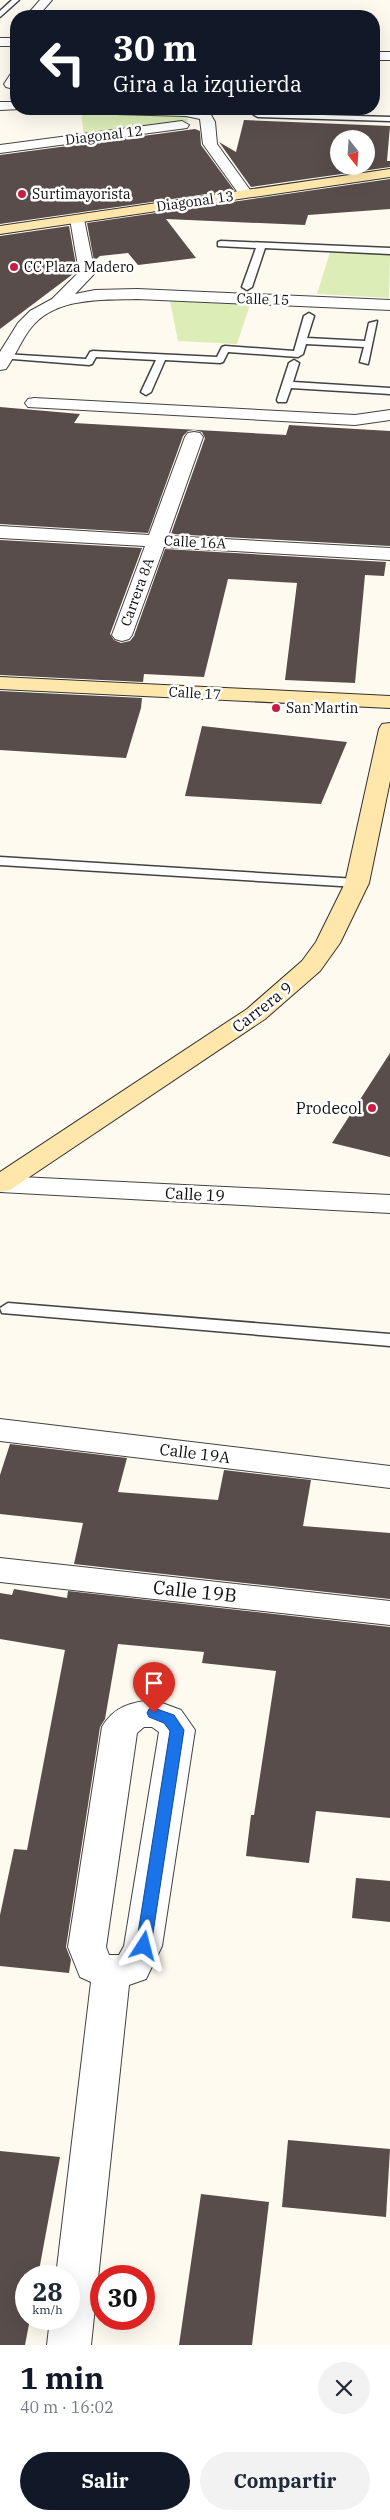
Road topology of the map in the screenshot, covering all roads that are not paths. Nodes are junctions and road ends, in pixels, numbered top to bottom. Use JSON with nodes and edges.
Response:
{"nodes":[{"id":1,"x":16,"y":0,"type":"edge"},
{"id":2,"x":46,"y":0,"type":"edge"},
{"id":3,"x":37,"y":10,"type":"edge"},
{"id":4,"x":0,"y":15,"type":"edge"},
{"id":5,"x":163,"y":115,"type":"edge"},
{"id":6,"x":258,"y":115,"type":"dead end"},
{"id":7,"x":203,"y":118,"type":"junction"},
{"id":8,"x":390,"y":119,"type":"edge"},
{"id":9,"x":65,"y":125,"type":"dead end"},
{"id":10,"x":63,"y":141,"type":"junction"},
{"id":11,"x":0,"y":149,"type":"edge"},
{"id":12,"x":390,"y":173,"type":"edge"},
{"id":13,"x":246,"y":194,"type":"junction"},
{"id":14,"x":77,"y":219,"type":"junction"},
{"id":15,"x":0,"y":230,"type":"edge"},
{"id":16,"x":221,"y":244,"type":"dead end"},
{"id":17,"x":261,"y":246,"type":"junction"},
{"id":18,"x":390,"y":251,"type":"edge"},
{"id":19,"x":87,"y":273,"type":"junction"},
{"id":20,"x":246,"y":286,"type":"dead end"},
{"id":21,"x":137,"y":294,"type":"junction"},
{"id":22,"x":58,"y":302,"type":"junction"},
{"id":23,"x":390,"y":305,"type":"edge"},
{"id":24,"x":309,"y":316,"type":"dead end"},
{"id":25,"x":374,"y":323,"type":"dead end"},
{"id":26,"x":302,"y":341,"type":"junction"},
{"id":27,"x":369,"y":344,"type":"junction"},
{"id":28,"x":162,"y":357,"type":"junction"},
{"id":29,"x":2,"y":361,"type":"edge"},
{"id":30,"x":365,"y":362,"type":"dead end"},
{"id":31,"x":294,"y":363,"type":"dead end"},
{"id":32,"x":288,"y":385,"type":"junction"},
{"id":33,"x":390,"y":391,"type":"edge"},
{"id":34,"x":146,"y":392,"type":"dead end"},
{"id":35,"x":282,"y":400,"type":"dead end"},
{"id":36,"x":34,"y":403,"type":"dead end"},
{"id":37,"x":390,"y":415,"type":"edge"},
{"id":38,"x":194,"y":437,"type":"dead end"},
{"id":39,"x":0,"y":532,"type":"edge"},
{"id":40,"x":156,"y":540,"type":"junction"},
{"id":41,"x":390,"y":554,"type":"edge"},
{"id":42,"x":122,"y":635,"type":"dead end"},
{"id":43,"x":0,"y":683,"type":"edge"},
{"id":44,"x":390,"y":702,"type":"edge"},
{"id":45,"x":390,"y":729,"type":"edge"},
{"id":46,"x":0,"y":861,"type":"edge"},
{"id":47,"x":357,"y":883,"type":"junction"},
{"id":48,"x":0,"y":1184,"type":"edge"},
{"id":49,"x":390,"y":1204,"type":"edge"},
{"id":50,"x":8,"y":1309,"type":"dead end"},
{"id":51,"x":390,"y":1340,"type":"edge"},
{"id":52,"x":0,"y":1430,"type":"edge"},
{"id":53,"x":390,"y":1477,"type":"edge"},
{"id":54,"x":0,"y":1570,"type":"edge"},
{"id":55,"x":390,"y":1613,"type":"edge"},
{"id":56,"x":111,"y":1973,"type":"junction"},
{"id":57,"x":69,"y":2345,"type":"edge"}],
"edges":[{"from":1,"to":4,"type":"lane"},
{"from":2,"to":3,"type":"street"},
{"from":5,"to":7,"type":"street"},
{"from":6,"to":8,"type":"lane"},
{"from":7,"to":10,"type":"street","name":"Diagonal 12"},
{"from":7,"to":13,"type":"street"},
{"from":9,"to":10,"type":"street"},
{"from":10,"to":11,"type":"street","name":"Diagonal 12"},
{"from":12,"to":13,"type":"main road","name":"Diagonal 13"},
{"from":13,"to":14,"type":"main road","name":"Diagonal 13"},
{"from":14,"to":15,"type":"main road","name":"Diagonal 13"},
{"from":14,"to":19,"type":"street"},
{"from":16,"to":17,"type":"lane"},
{"from":17,"to":18,"type":"lane"},
{"from":17,"to":20,"type":"lane"},
{"from":19,"to":21,"type":"street","name":"Calle 15"},
{"from":19,"to":22,"type":"street"},
{"from":21,"to":22,"type":"street","name":"Calle 15"},
{"from":21,"to":23,"type":"street","name":"Calle 15"},
{"from":22,"to":29,"type":"street"},
{"from":24,"to":26,"type":"lane"},
{"from":25,"to":27,"type":"lane"},
{"from":26,"to":27,"type":"lane"},
{"from":26,"to":28,"type":"lane"},
{"from":27,"to":30,"type":"lane"},
{"from":28,"to":29,"type":"lane"},
{"from":28,"to":34,"type":"lane"},
{"from":31,"to":32,"type":"lane"},
{"from":32,"to":33,"type":"lane"},
{"from":32,"to":35,"type":"lane"},
{"from":36,"to":37,"type":"street"},
{"from":38,"to":40,"type":"street","name":"Carrera 8A"},
{"from":39,"to":40,"type":"street","name":"Calle 16A"},
{"from":40,"to":41,"type":"street","name":"Calle 16A"},
{"from":40,"to":42,"type":"street","name":"Carrera 8A"},
{"from":43,"to":44,"type":"main road","name":"Calle 17"},
{"from":45,"to":47,"type":"main road","name":"Carrera 9"},
{"from":46,"to":47,"type":"lane"},
{"from":47,"to":48,"type":"main road","name":"Carrera 9"},
{"from":48,"to":49,"type":"street","name":"Calle 19"},
{"from":50,"to":51,"type":"lane"},
{"from":52,"to":53,"type":"street","name":"Calle 19A"},
{"from":54,"to":55,"type":"street","name":"Calle 19B"},
{"from":56,"to":56,"type":"street"},
{"from":56,"to":57,"type":"street"}]}
